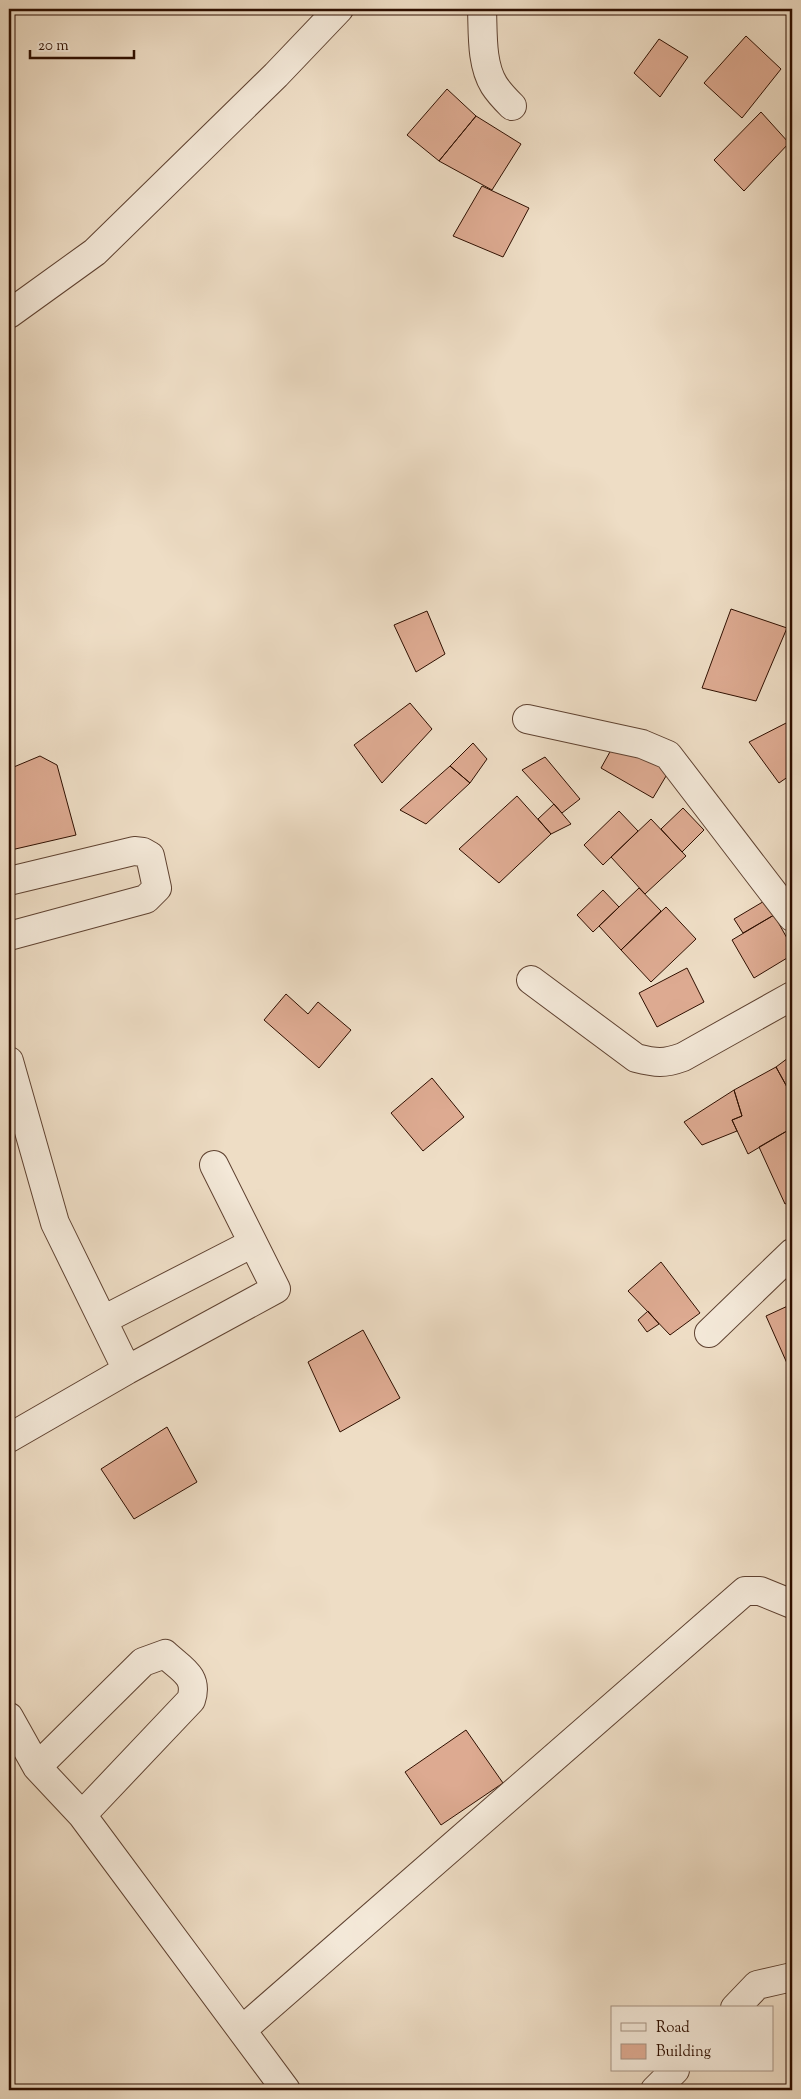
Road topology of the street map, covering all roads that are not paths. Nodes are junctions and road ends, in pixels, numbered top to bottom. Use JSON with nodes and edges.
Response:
{"nodes":[{"id":1,"x":339,"y":9,"type":"edge"},
{"id":2,"x":482,"y":9,"type":"edge"},
{"id":3,"x":512,"y":106,"type":"dead end"},
{"id":4,"x":9,"y":314,"type":"edge"},
{"id":5,"x":526,"y":719,"type":"dead end"},
{"id":6,"x":9,"y":881,"type":"edge"},
{"id":7,"x":792,"y":917,"type":"edge"},
{"id":8,"x":9,"y":936,"type":"edge"},
{"id":9,"x":531,"y":980,"type":"dead end"},
{"id":10,"x":792,"y":996,"type":"edge"},
{"id":11,"x":9,"y":1060,"type":"edge"},
{"id":12,"x":214,"y":1165,"type":"dead end"},
{"id":13,"x":253,"y":1243,"type":"junction"},
{"id":14,"x":792,"y":1253,"type":"edge"},
{"id":15,"x":103,"y":1320,"type":"junction"},
{"id":16,"x":709,"y":1333,"type":"dead end"},
{"id":17,"x":126,"y":1370,"type":"junction"},
{"id":18,"x":9,"y":1438,"type":"edge"},
{"id":19,"x":792,"y":1604,"type":"edge"},
{"id":20,"x":9,"y":1717,"type":"edge"},
{"id":21,"x":37,"y":1767,"type":"junction"},
{"id":22,"x":82,"y":1815,"type":"junction"},
{"id":23,"x":792,"y":1977,"type":"edge"},
{"id":24,"x":737,"y":2006,"type":"edge"},
{"id":25,"x":242,"y":2030,"type":"junction"},
{"id":26,"x":673,"y":2072,"type":"edge"},
{"id":27,"x":286,"y":2090,"type":"edge"},
{"id":28,"x":655,"y":2090,"type":"edge"}],
"edges":[{"from":1,"to":4,"type":"street"},
{"from":2,"to":3,"type":"street"},
{"from":5,"to":7,"type":"street"},
{"from":6,"to":8,"type":"street"},
{"from":9,"to":10,"type":"street"},
{"from":11,"to":15,"type":"street"},
{"from":12,"to":13,"type":"street"},
{"from":13,"to":15,"type":"street"},
{"from":13,"to":17,"type":"street"},
{"from":14,"to":16,"type":"street"},
{"from":15,"to":17,"type":"street"},
{"from":17,"to":18,"type":"street"},
{"from":19,"to":25,"type":"street"},
{"from":20,"to":21,"type":"street"},
{"from":21,"to":22,"type":"street"},
{"from":21,"to":22,"type":"street"},
{"from":22,"to":25,"type":"street"},
{"from":23,"to":24,"type":"street"},
{"from":25,"to":27,"type":"street"},
{"from":26,"to":28,"type":"street"}]}
